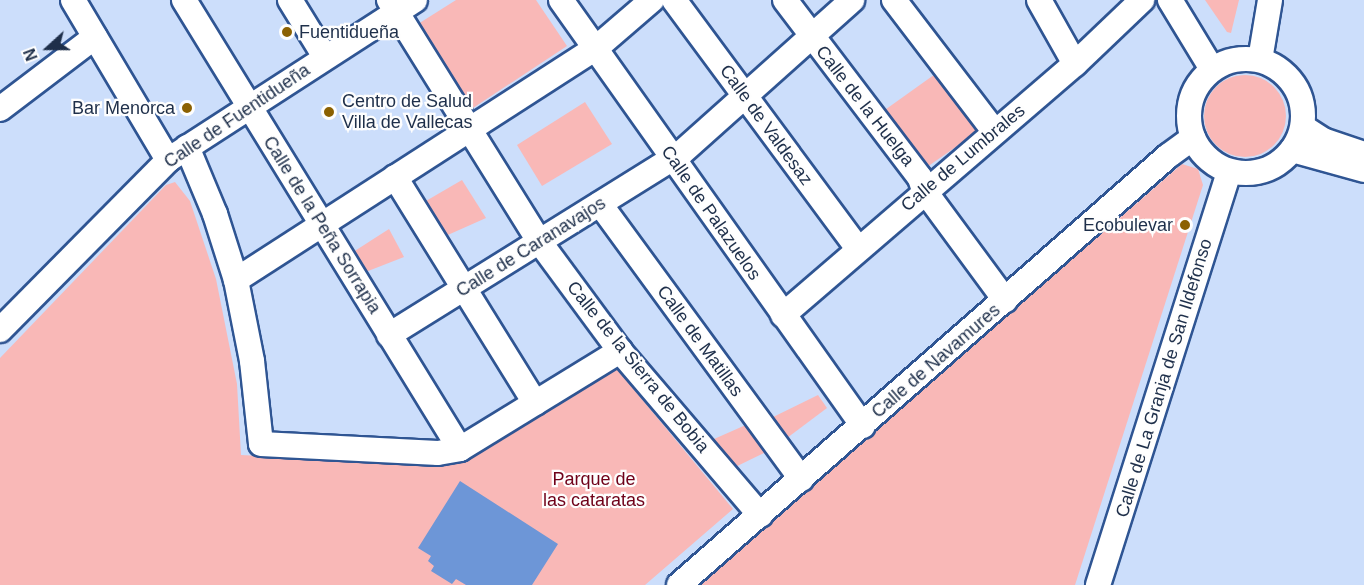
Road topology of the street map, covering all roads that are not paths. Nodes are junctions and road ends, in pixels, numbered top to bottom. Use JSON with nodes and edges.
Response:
{"nodes":[{"id":1,"x":73,"y":0,"type":"edge"},
{"id":2,"x":184,"y":0,"type":"edge"},
{"id":3,"x":290,"y":0,"type":"edge"},
{"id":4,"x":561,"y":0,"type":"edge"},
{"id":5,"x":652,"y":0,"type":"edge"},
{"id":6,"x":674,"y":0,"type":"edge"},
{"id":7,"x":786,"y":0,"type":"edge"},
{"id":8,"x":852,"y":0,"type":"edge"},
{"id":9,"x":894,"y":0,"type":"edge"},
{"id":10,"x":1039,"y":0,"type":"edge"},
{"id":11,"x":1142,"y":0,"type":"edge"},
{"id":12,"x":1170,"y":0,"type":"edge"},
{"id":13,"x":1270,"y":0,"type":"edge"},
{"id":14,"x":400,"y":4,"type":"edge"},
{"id":15,"x":812,"y":36,"type":"junction"},
{"id":16,"x":95,"y":37,"type":"junction"},
{"id":17,"x":596,"y":49,"type":"junction"},
{"id":18,"x":325,"y":57,"type":"junction"},
{"id":19,"x":1260,"y":60,"type":"junction"},
{"id":20,"x":1075,"y":64,"type":"junction"},
{"id":21,"x":1212,"y":69,"type":"junction"},
{"id":22,"x":745,"y":96,"type":"junction"},
{"id":23,"x":249,"y":107,"type":"junction"},
{"id":24,"x":0,"y":109,"type":"edge"},
{"id":25,"x":1303,"y":127,"type":"junction"},
{"id":26,"x":471,"y":128,"type":"junction"},
{"id":27,"x":995,"y":132,"type":"junction"},
{"id":28,"x":1193,"y":138,"type":"junction"},
{"id":29,"x":1292,"y":150,"type":"junction"},
{"id":30,"x":178,"y":154,"type":"junction"},
{"id":31,"x":1364,"y":154,"type":"edge"},
{"id":32,"x":672,"y":159,"type":"junction"},
{"id":33,"x":1364,"y":170,"type":"edge"},
{"id":34,"x":1229,"y":171,"type":"junction"},
{"id":35,"x":395,"y":177,"type":"junction"},
{"id":36,"x":924,"y":190,"type":"junction"},
{"id":37,"x":600,"y":204,"type":"junction"},
{"id":38,"x":324,"y":226,"type":"junction"},
{"id":39,"x":539,"y":241,"type":"junction"},
{"id":40,"x":858,"y":249,"type":"junction"},
{"id":41,"x":236,"y":280,"type":"junction"},
{"id":42,"x":464,"y":288,"type":"junction"},
{"id":43,"x":1005,"y":300,"type":"junction"},
{"id":44,"x":783,"y":315,"type":"junction"},
{"id":45,"x":0,"y":330,"type":"edge"},
{"id":46,"x":390,"y":335,"type":"junction"},
{"id":47,"x":620,"y":351,"type":"junction"},
{"id":48,"x":535,"y":404,"type":"junction"},
{"id":49,"x":863,"y":426,"type":"junction"},
{"id":50,"x":460,"y":448,"type":"junction"},
{"id":51,"x":801,"y":479,"type":"junction"},
{"id":52,"x":760,"y":515,"type":"junction"},
{"id":53,"x":679,"y":585,"type":"edge"},
{"id":54,"x":1098,"y":585,"type":"edge"}],
"edges":[{"from":1,"to":16,"type":"street"},
{"from":2,"to":23,"type":"street","name":"Calle de la Peña Sorrapia"},
{"from":3,"to":18,"type":"street"},
{"from":4,"to":17,"type":"street","name":"Calle de Palazuelos"},
{"from":5,"to":17,"type":"street"},
{"from":6,"to":22,"type":"street","name":"Calle de Valdesaz"},
{"from":7,"to":15,"type":"street","name":"Calle de la Huelga"},
{"from":8,"to":15,"type":"street","name":"Calle de Caranavajos"},
{"from":9,"to":27,"type":"street"},
{"from":10,"to":20,"type":"street"},
{"from":11,"to":20,"type":"street","name":"Calle de Lumbrales"},
{"from":12,"to":21,"type":"street"},
{"from":13,"to":19,"type":"street"},
{"from":14,"to":18,"type":"street","name":"Calle de Fuentidueña"},
{"from":14,"to":26,"type":"street","name":"Calle de la Sierra de Bobia"},
{"from":15,"to":22,"type":"street","name":"Calle de Caranavajos"},
{"from":15,"to":36,"type":"street","name":"Calle de la Huelga"},
{"from":16,"to":24,"type":"street"},
{"from":16,"to":30,"type":"street"},
{"from":17,"to":26,"type":"street"},
{"from":17,"to":32,"type":"street","name":"Calle de Palazuelos"},
{"from":18,"to":23,"type":"street","name":"Calle de Fuentidueña"},
{"from":19,"to":21,"type":"street"},
{"from":19,"to":25,"type":"street"},
{"from":20,"to":27,"type":"street","name":"Calle de Lumbrales"},
{"from":21,"to":28,"type":"street"},
{"from":22,"to":32,"type":"street","name":"Calle de Caranavajos"},
{"from":22,"to":40,"type":"street","name":"Calle de Valdesaz"},
{"from":23,"to":30,"type":"street","name":"Calle de Fuentidueña"},
{"from":23,"to":38,"type":"street","name":"Calle de la Peña Sorrapia"},
{"from":25,"to":29,"type":"street"},
{"from":25,"to":31,"type":"street"},
{"from":26,"to":35,"type":"street"},
{"from":26,"to":39,"type":"street","name":"Calle de la Sierra de Bobia"},
{"from":27,"to":36,"type":"street","name":"Calle de Lumbrales"},
{"from":28,"to":34,"type":"street"},
{"from":28,"to":43,"type":"street","name":"Calle de Navamures"},
{"from":29,"to":33,"type":"street"},
{"from":29,"to":34,"type":"street"},
{"from":30,"to":41,"type":"street"},
{"from":30,"to":45,"type":"street","name":"Calle de Fuentidueña"},
{"from":32,"to":37,"type":"street","name":"Calle de Caranavajos"},
{"from":32,"to":44,"type":"street","name":"Calle de Palazuelos"},
{"from":34,"to":54,"type":"street","name":"Calle de La Granja de San Ildefonso"},
{"from":35,"to":38,"type":"street"},
{"from":35,"to":42,"type":"street"},
{"from":36,"to":40,"type":"street","name":"Calle de Lumbrales"},
{"from":36,"to":43,"type":"street","name":"Calle de la Huelga"},
{"from":37,"to":39,"type":"street","name":"Calle de Caranavajos"},
{"from":37,"to":51,"type":"street","name":"Calle de Matillas"},
{"from":38,"to":41,"type":"street"},
{"from":38,"to":46,"type":"street","name":"Calle de la Peña Sorrapia"},
{"from":39,"to":42,"type":"street","name":"Calle de Caranavajos"},
{"from":39,"to":47,"type":"street","name":"Calle de la Sierra de Bobia"},
{"from":40,"to":44,"type":"street","name":"Calle de Lumbrales"},
{"from":41,"to":50,"type":"street"},
{"from":42,"to":46,"type":"street","name":"Calle de Caranavajos"},
{"from":42,"to":48,"type":"street"},
{"from":43,"to":49,"type":"street","name":"Calle de Navamures"},
{"from":44,"to":49,"type":"street","name":"Calle de Palazuelos"},
{"from":46,"to":50,"type":"street","name":"Calle de la Peña Sorrapia"},
{"from":47,"to":48,"type":"street"},
{"from":47,"to":52,"type":"street","name":"Calle de la Sierra de Bobia"},
{"from":48,"to":50,"type":"street"},
{"from":49,"to":51,"type":"street","name":"Calle de Navamures"},
{"from":51,"to":52,"type":"street","name":"Calle de Navamures"},
{"from":52,"to":53,"type":"street","name":"Calle de Navamures"}]}
